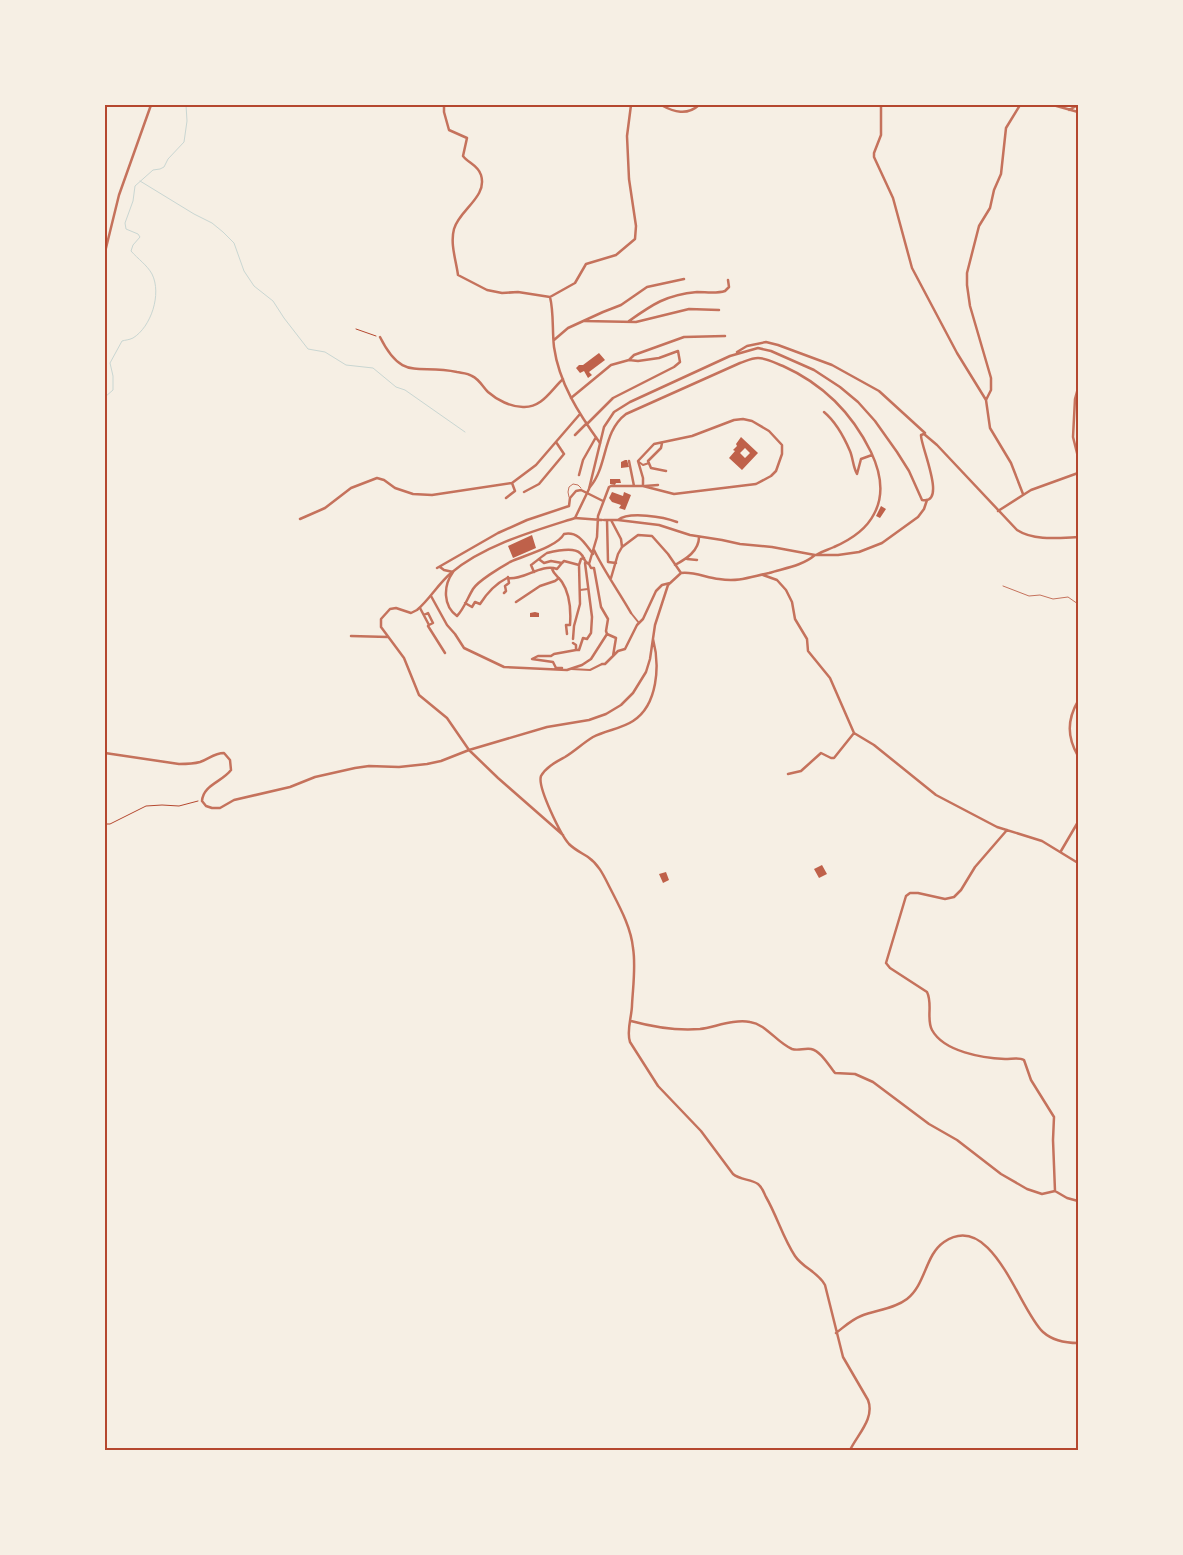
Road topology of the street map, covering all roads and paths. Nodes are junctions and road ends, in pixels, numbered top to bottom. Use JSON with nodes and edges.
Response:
{"nodes":[{"id":1,"x":151,"y":105,"type":"edge"},
{"id":2,"x":444,"y":105,"type":"edge"},
{"id":3,"x":631,"y":105,"type":"edge"},
{"id":4,"x":661,"y":105,"type":"edge"},
{"id":5,"x":699,"y":105,"type":"edge"},
{"id":6,"x":881,"y":105,"type":"edge"},
{"id":7,"x":1020,"y":105,"type":"edge"},
{"id":8,"x":1054,"y":105,"type":"edge"},
{"id":9,"x":1078,"y":105,"type":"edge"},
{"id":10,"x":1069,"y":110,"type":"junction"},
{"id":11,"x":1078,"y":112,"type":"edge"},
{"id":12,"x":105,"y":252,"type":"edge"},
{"id":13,"x":684,"y":279,"type":"dead end"},
{"id":14,"x":728,"y":280,"type":"dead end"},
{"id":15,"x":550,"y":297,"type":"junction"},
{"id":16,"x":718,"y":310,"type":"dead end"},
{"id":17,"x":583,"y":321,"type":"junction"},
{"id":18,"x":628,"y":322,"type":"junction"},
{"id":19,"x":356,"y":329,"type":"dead end"},
{"id":20,"x":725,"y":336,"type":"dead end"},
{"id":21,"x":380,"y":337,"type":"joint"},
{"id":22,"x":553,"y":341,"type":"junction"},
{"id":23,"x":736,"y":353,"type":"junction"},
{"id":24,"x":630,"y":360,"type":"junction"},
{"id":25,"x":563,"y":379,"type":"junction"},
{"id":26,"x":1078,"y":388,"type":"edge"},
{"id":27,"x":571,"y":398,"type":"junction"},
{"id":28,"x":986,"y":400,"type":"junction"},
{"id":29,"x":824,"y":412,"type":"dead end"},
{"id":30,"x":580,"y":414,"type":"junction"},
{"id":31,"x":587,"y":423,"type":"junction"},
{"id":32,"x":575,"y":435,"type":"dead end"},
{"id":33,"x":928,"y":436,"type":"junction"},
{"id":34,"x":596,"y":437,"type":"junction"},
{"id":35,"x":556,"y":442,"type":"junction"},
{"id":36,"x":600,"y":443,"type":"junction"},
{"id":37,"x":662,"y":443,"type":"junction"},
{"id":38,"x":872,"y":455,"type":"junction"},
{"id":39,"x":1078,"y":457,"type":"edge"},
{"id":40,"x":629,"y":461,"type":"dead end"},
{"id":41,"x":639,"y":462,"type":"junction"},
{"id":42,"x":649,"y":463,"type":"junction"},
{"id":43,"x":666,"y":470,"type":"dead end"},
{"id":44,"x":1078,"y":473,"type":"edge"},
{"id":45,"x":579,"y":475,"type":"dead end"},
{"id":46,"x":512,"y":483,"type":"junction"},
{"id":47,"x":658,"y":485,"type":"dead end"},
{"id":48,"x":634,"y":486,"type":"junction"},
{"id":49,"x":643,"y":486,"type":"junction"},
{"id":50,"x":589,"y":489,"type":"junction"},
{"id":51,"x":524,"y":492,"type":"dead end"},
{"id":52,"x":585,"y":492,"type":"junction"},
{"id":53,"x":1024,"y":494,"type":"junction"},
{"id":54,"x":506,"y":498,"type":"dead end"},
{"id":55,"x":570,"y":498,"type":"junction"},
{"id":56,"x":927,"y":500,"type":"junction"},
{"id":57,"x":604,"y":501,"type":"junction"},
{"id":58,"x":998,"y":510,"type":"junction"},
{"id":59,"x":574,"y":518,"type":"junction"},
{"id":60,"x":300,"y":519,"type":"dead end"},
{"id":61,"x":597,"y":520,"type":"junction"},
{"id":62,"x":606,"y":520,"type":"junction"},
{"id":63,"x":618,"y":520,"type":"junction"},
{"id":64,"x":677,"y":522,"type":"dead end"},
{"id":65,"x":699,"y":537,"type":"junction"},
{"id":66,"x":1078,"y":537,"type":"edge"},
{"id":67,"x":622,"y":546,"type":"junction"},
{"id":68,"x":594,"y":549,"type":"junction"},
{"id":69,"x":593,"y":554,"type":"junction"},
{"id":70,"x":816,"y":555,"type":"junction"},
{"id":71,"x":584,"y":558,"type":"junction"},
{"id":72,"x":686,"y":559,"type":"junction"},
{"id":73,"x":540,"y":560,"type":"junction"},
{"id":74,"x":697,"y":560,"type":"dead end"},
{"id":75,"x":608,"y":562,"type":"junction"},
{"id":76,"x":562,"y":563,"type":"junction"},
{"id":77,"x":585,"y":563,"type":"junction"},
{"id":78,"x":590,"y":564,"type":"junction"},
{"id":79,"x":616,"y":564,"type":"junction"},
{"id":80,"x":579,"y":565,"type":"junction"},
{"id":81,"x":675,"y":565,"type":"junction"},
{"id":82,"x":602,"y":566,"type":"junction"},
{"id":83,"x":552,"y":569,"type":"junction"},
{"id":84,"x":453,"y":572,"type":"junction"},
{"id":85,"x":534,"y":572,"type":"junction"},
{"id":86,"x":681,"y":573,"type":"junction"},
{"id":87,"x":763,"y":575,"type":"junction"},
{"id":88,"x":508,"y":578,"type":"junction"},
{"id":89,"x":558,"y":578,"type":"junction"},
{"id":90,"x":611,"y":578,"type":"junction"},
{"id":91,"x":670,"y":583,"type":"junction"},
{"id":92,"x":1003,"y":586,"type":"dead end"},
{"id":93,"x":589,"y":589,"type":"junction"},
{"id":94,"x":580,"y":590,"type":"junction"},
{"id":95,"x":504,"y":593,"type":"dead end"},
{"id":96,"x":431,"y":596,"type":"junction"},
{"id":97,"x":516,"y":602,"type":"dead end"},
{"id":98,"x":465,"y":604,"type":"junction"},
{"id":99,"x":1078,"y":604,"type":"edge"},
{"id":100,"x":420,"y":608,"type":"junction"},
{"id":101,"x":631,"y":613,"type":"joint"},
{"id":102,"x":639,"y":623,"type":"junction"},
{"id":103,"x":570,"y":625,"type":"junction"},
{"id":104,"x":574,"y":626,"type":"junction"},
{"id":105,"x":567,"y":634,"type":"dead end"},
{"id":106,"x":608,"y":634,"type":"junction"},
{"id":107,"x":351,"y":636,"type":"dead end"},
{"id":108,"x":388,"y":637,"type":"junction"},
{"id":109,"x":653,"y":640,"type":"junction"},
{"id":110,"x":576,"y":650,"type":"junction"},
{"id":111,"x":445,"y":653,"type":"dead end"},
{"id":112,"x":613,"y":657,"type":"junction"},
{"id":113,"x":602,"y":664,"type":"joint"},
{"id":114,"x":563,"y":670,"type":"junction"},
{"id":115,"x":567,"y":670,"type":"junction"},
{"id":116,"x":1078,"y":702,"type":"edge"},
{"id":117,"x":854,"y":733,"type":"junction"},
{"id":118,"x":469,"y":750,"type":"junction"},
{"id":119,"x":105,"y":754,"type":"edge"},
{"id":120,"x":1078,"y":756,"type":"edge"},
{"id":121,"x":788,"y":774,"type":"dead end"},
{"id":122,"x":202,"y":801,"type":"junction"},
{"id":123,"x":1078,"y":822,"type":"edge"},
{"id":124,"x":105,"y":824,"type":"edge"},
{"id":125,"x":1007,"y":830,"type":"junction"},
{"id":126,"x":564,"y":837,"type":"junction"},
{"id":127,"x":1061,"y":852,"type":"junction"},
{"id":128,"x":1078,"y":863,"type":"edge"},
{"id":129,"x":631,"y":1021,"type":"junction"},
{"id":130,"x":1055,"y":1191,"type":"junction"},
{"id":131,"x":1078,"y":1201,"type":"edge"},
{"id":132,"x":836,"y":1334,"type":"junction"},
{"id":133,"x":1078,"y":1343,"type":"edge"},
{"id":134,"x":850,"y":1450,"type":"edge"}],
"edges":[{"from":1,"to":12,"type":"street"},
{"from":2,"to":15,"type":"street"},
{"from":3,"to":15,"type":"street"},
{"from":4,"to":5,"type":"street"},
{"from":6,"to":28,"type":"street"},
{"from":7,"to":28,"type":"street"},
{"from":8,"to":10,"type":"street"},
{"from":9,"to":10,"type":"street"},
{"from":10,"to":11,"type":"street"},
{"from":13,"to":17,"type":"street"},
{"from":14,"to":18,"type":"street"},
{"from":15,"to":22,"type":"street"},
{"from":16,"to":18,"type":"street"},
{"from":17,"to":18,"type":"street"},
{"from":17,"to":22,"type":"street"},
{"from":19,"to":21,"type":"path"},
{"from":20,"to":24,"type":"street"},
{"from":21,"to":25,"type":"street"},
{"from":22,"to":25,"type":"street"},
{"from":23,"to":33,"type":"street"},
{"from":23,"to":36,"type":"street"},
{"from":23,"to":56,"type":"street"},
{"from":24,"to":27,"type":"street"},
{"from":24,"to":31,"type":"street"},
{"from":25,"to":27,"type":"street"},
{"from":26,"to":39,"type":"street"},
{"from":27,"to":30,"type":"street"},
{"from":28,"to":53,"type":"street"},
{"from":29,"to":38,"type":"street"},
{"from":30,"to":31,"type":"street"},
{"from":30,"to":35,"type":"street"},
{"from":31,"to":32,"type":"street"},
{"from":31,"to":34,"type":"street"},
{"from":33,"to":56,"type":"street"},
{"from":33,"to":58,"type":"street"},
{"from":34,"to":36,"type":"street"},
{"from":34,"to":45,"type":"street"},
{"from":35,"to":46,"type":"street"},
{"from":35,"to":51,"type":"street"},
{"from":36,"to":50,"type":"street"},
{"from":37,"to":41,"type":"street"},
{"from":37,"to":42,"type":"street"},
{"from":37,"to":49,"type":"street"},
{"from":38,"to":50,"type":"street"},
{"from":38,"to":70,"type":"street"},
{"from":40,"to":48,"type":"street"},
{"from":41,"to":42,"type":"street"},
{"from":41,"to":49,"type":"street"},
{"from":42,"to":43,"type":"street"},
{"from":44,"to":53,"type":"street"},
{"from":46,"to":54,"type":"street"},
{"from":46,"to":60,"type":"street"},
{"from":47,"to":49,"type":"street"},
{"from":48,"to":49,"type":"street"},
{"from":48,"to":57,"type":"street"},
{"from":50,"to":52,"type":"street"},
{"from":52,"to":55,"type":"street"},
{"from":52,"to":55,"type":"lane"},
{"from":52,"to":57,"type":"street"},
{"from":52,"to":59,"type":"street"},
{"from":53,"to":58,"type":"street"},
{"from":55,"to":84,"type":"street"},
{"from":56,"to":70,"type":"street"},
{"from":57,"to":61,"type":"street"},
{"from":58,"to":66,"type":"street"},
{"from":59,"to":61,"type":"street"},
{"from":59,"to":84,"type":"street"},
{"from":61,"to":62,"type":"street"},
{"from":61,"to":68,"type":"street"},
{"from":62,"to":63,"type":"street"},
{"from":62,"to":67,"type":"street"},
{"from":62,"to":75,"type":"street"},
{"from":63,"to":64,"type":"street"},
{"from":63,"to":65,"type":"street"},
{"from":65,"to":70,"type":"street"},
{"from":65,"to":72,"type":"street"},
{"from":67,"to":79,"type":"street"},
{"from":67,"to":81,"type":"street"},
{"from":68,"to":69,"type":"street"},
{"from":68,"to":82,"type":"street"},
{"from":69,"to":78,"type":"street"},
{"from":69,"to":98,"type":"street"},
{"from":70,"to":87,"type":"street"},
{"from":71,"to":73,"type":"street"},
{"from":71,"to":77,"type":"street"},
{"from":71,"to":80,"type":"street"},
{"from":72,"to":74,"type":"street"},
{"from":72,"to":81,"type":"street"},
{"from":73,"to":76,"type":"street"},
{"from":73,"to":85,"type":"street"},
{"from":75,"to":79,"type":"street"},
{"from":75,"to":82,"type":"street"},
{"from":76,"to":80,"type":"street"},
{"from":76,"to":83,"type":"street"},
{"from":77,"to":78,"type":"street"},
{"from":77,"to":93,"type":"street"},
{"from":78,"to":106,"type":"street"},
{"from":79,"to":90,"type":"street"},
{"from":80,"to":94,"type":"street"},
{"from":81,"to":86,"type":"street"},
{"from":82,"to":90,"type":"street"},
{"from":83,"to":85,"type":"street"},
{"from":83,"to":89,"type":"street"},
{"from":84,"to":96,"type":"street"},
{"from":84,"to":98,"type":"street"},
{"from":85,"to":88,"type":"street"},
{"from":86,"to":87,"type":"street"},
{"from":86,"to":91,"type":"street"},
{"from":87,"to":117,"type":"street"},
{"from":88,"to":95,"type":"street"},
{"from":88,"to":98,"type":"street"},
{"from":89,"to":97,"type":"street"},
{"from":89,"to":103,"type":"street"},
{"from":90,"to":101,"type":"street"},
{"from":91,"to":102,"type":"street"},
{"from":91,"to":109,"type":"street"},
{"from":92,"to":99,"type":"lane"},
{"from":93,"to":94,"type":"street"},
{"from":93,"to":110,"type":"street"},
{"from":94,"to":104,"type":"street"},
{"from":96,"to":100,"type":"street"},
{"from":96,"to":114,"type":"street"},
{"from":100,"to":108,"type":"street"},
{"from":100,"to":111,"type":"street"},
{"from":101,"to":102,"type":"street"},
{"from":102,"to":112,"type":"street"},
{"from":103,"to":104,"type":"street"},
{"from":103,"to":105,"type":"street"},
{"from":104,"to":110,"type":"street"},
{"from":106,"to":112,"type":"street"},
{"from":106,"to":115,"type":"street"},
{"from":107,"to":108,"type":"street"},
{"from":108,"to":118,"type":"street"},
{"from":109,"to":118,"type":"street"},
{"from":109,"to":126,"type":"street"},
{"from":110,"to":114,"type":"street"},
{"from":112,"to":113,"type":"street"},
{"from":113,"to":115,"type":"street"},
{"from":114,"to":115,"type":"street"},
{"from":116,"to":120,"type":"street"},
{"from":117,"to":121,"type":"street"},
{"from":117,"to":125,"type":"street"},
{"from":118,"to":122,"type":"street"},
{"from":118,"to":126,"type":"street"},
{"from":119,"to":122,"type":"street"},
{"from":122,"to":124,"type":"path"},
{"from":123,"to":127,"type":"street"},
{"from":125,"to":127,"type":"street"},
{"from":125,"to":130,"type":"street"},
{"from":126,"to":129,"type":"street"},
{"from":127,"to":128,"type":"street"},
{"from":129,"to":130,"type":"street"},
{"from":129,"to":132,"type":"street"},
{"from":130,"to":131,"type":"street"},
{"from":132,"to":133,"type":"street"},
{"from":132,"to":134,"type":"street"}]}
